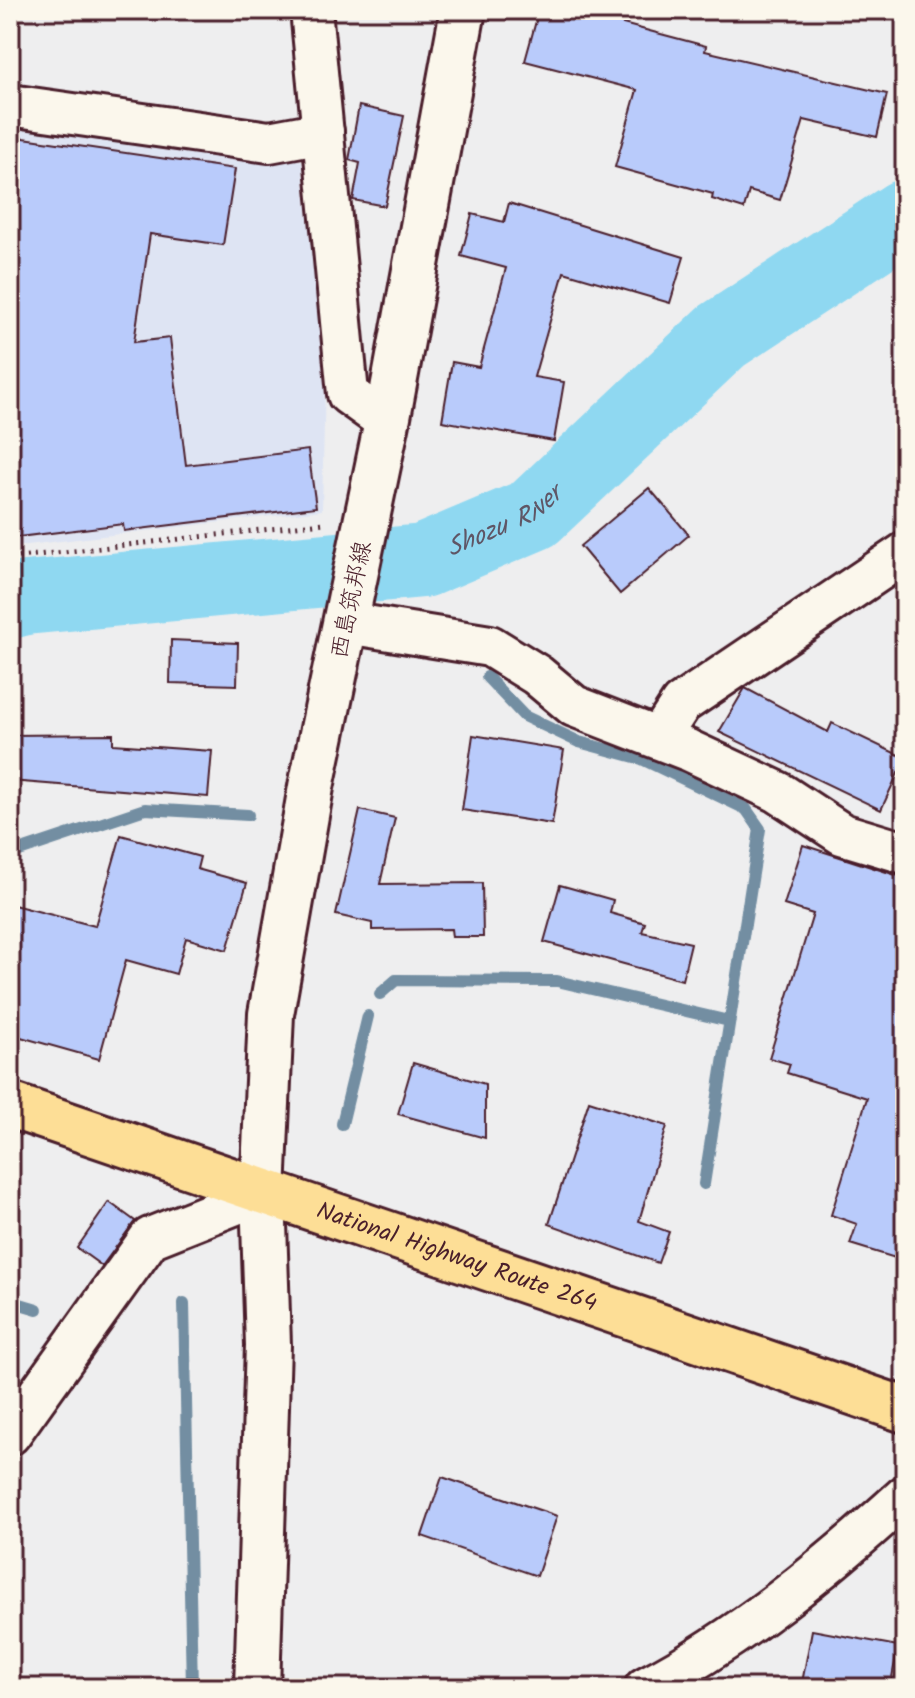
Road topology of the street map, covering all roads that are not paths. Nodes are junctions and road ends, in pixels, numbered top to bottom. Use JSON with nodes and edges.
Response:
{"nodes":[{"id":1,"x":311,"y":10,"type":"edge"},
{"id":2,"x":463,"y":10,"type":"edge"},
{"id":3,"x":10,"y":105,"type":"edge"},
{"id":4,"x":323,"y":132,"type":"junction"},
{"id":5,"x":387,"y":422,"type":"junction"},
{"id":6,"x":905,"y":553,"type":"edge"},
{"id":7,"x":347,"y":623,"type":"junction"},
{"id":8,"x":659,"y":738,"type":"junction"},
{"id":9,"x":905,"y":853,"type":"edge"},
{"id":10,"x":10,"y":1105,"type":"edge"},
{"id":11,"x":263,"y":1193,"type":"junction"},
{"id":12,"x":905,"y":1410,"type":"edge"},
{"id":13,"x":10,"y":1434,"type":"edge"},
{"id":14,"x":905,"y":1496,"type":"edge"},
{"id":15,"x":257,"y":1688,"type":"edge"},
{"id":16,"x":645,"y":1688,"type":"edge"}],
"edges":[{"from":1,"to":4,"type":"street"},
{"from":2,"to":5,"type":"main road","name":"西島筑邦線"},
{"from":3,"to":4,"type":"street"},
{"from":4,"to":5,"type":"street"},
{"from":5,"to":7,"type":"main road","name":"西島筑邦線"},
{"from":6,"to":8,"type":"street"},
{"from":7,"to":8,"type":"street"},
{"from":7,"to":11,"type":"main road","name":"西島筑邦線"},
{"from":8,"to":9,"type":"street"},
{"from":10,"to":11,"type":"highway","name":"National Highway Route 264"},
{"from":11,"to":12,"type":"highway","name":"National Highway Route 264"},
{"from":11,"to":13,"type":"street"},
{"from":11,"to":15,"type":"main road","name":"西島筑邦線"},
{"from":14,"to":16,"type":"street"}]}
